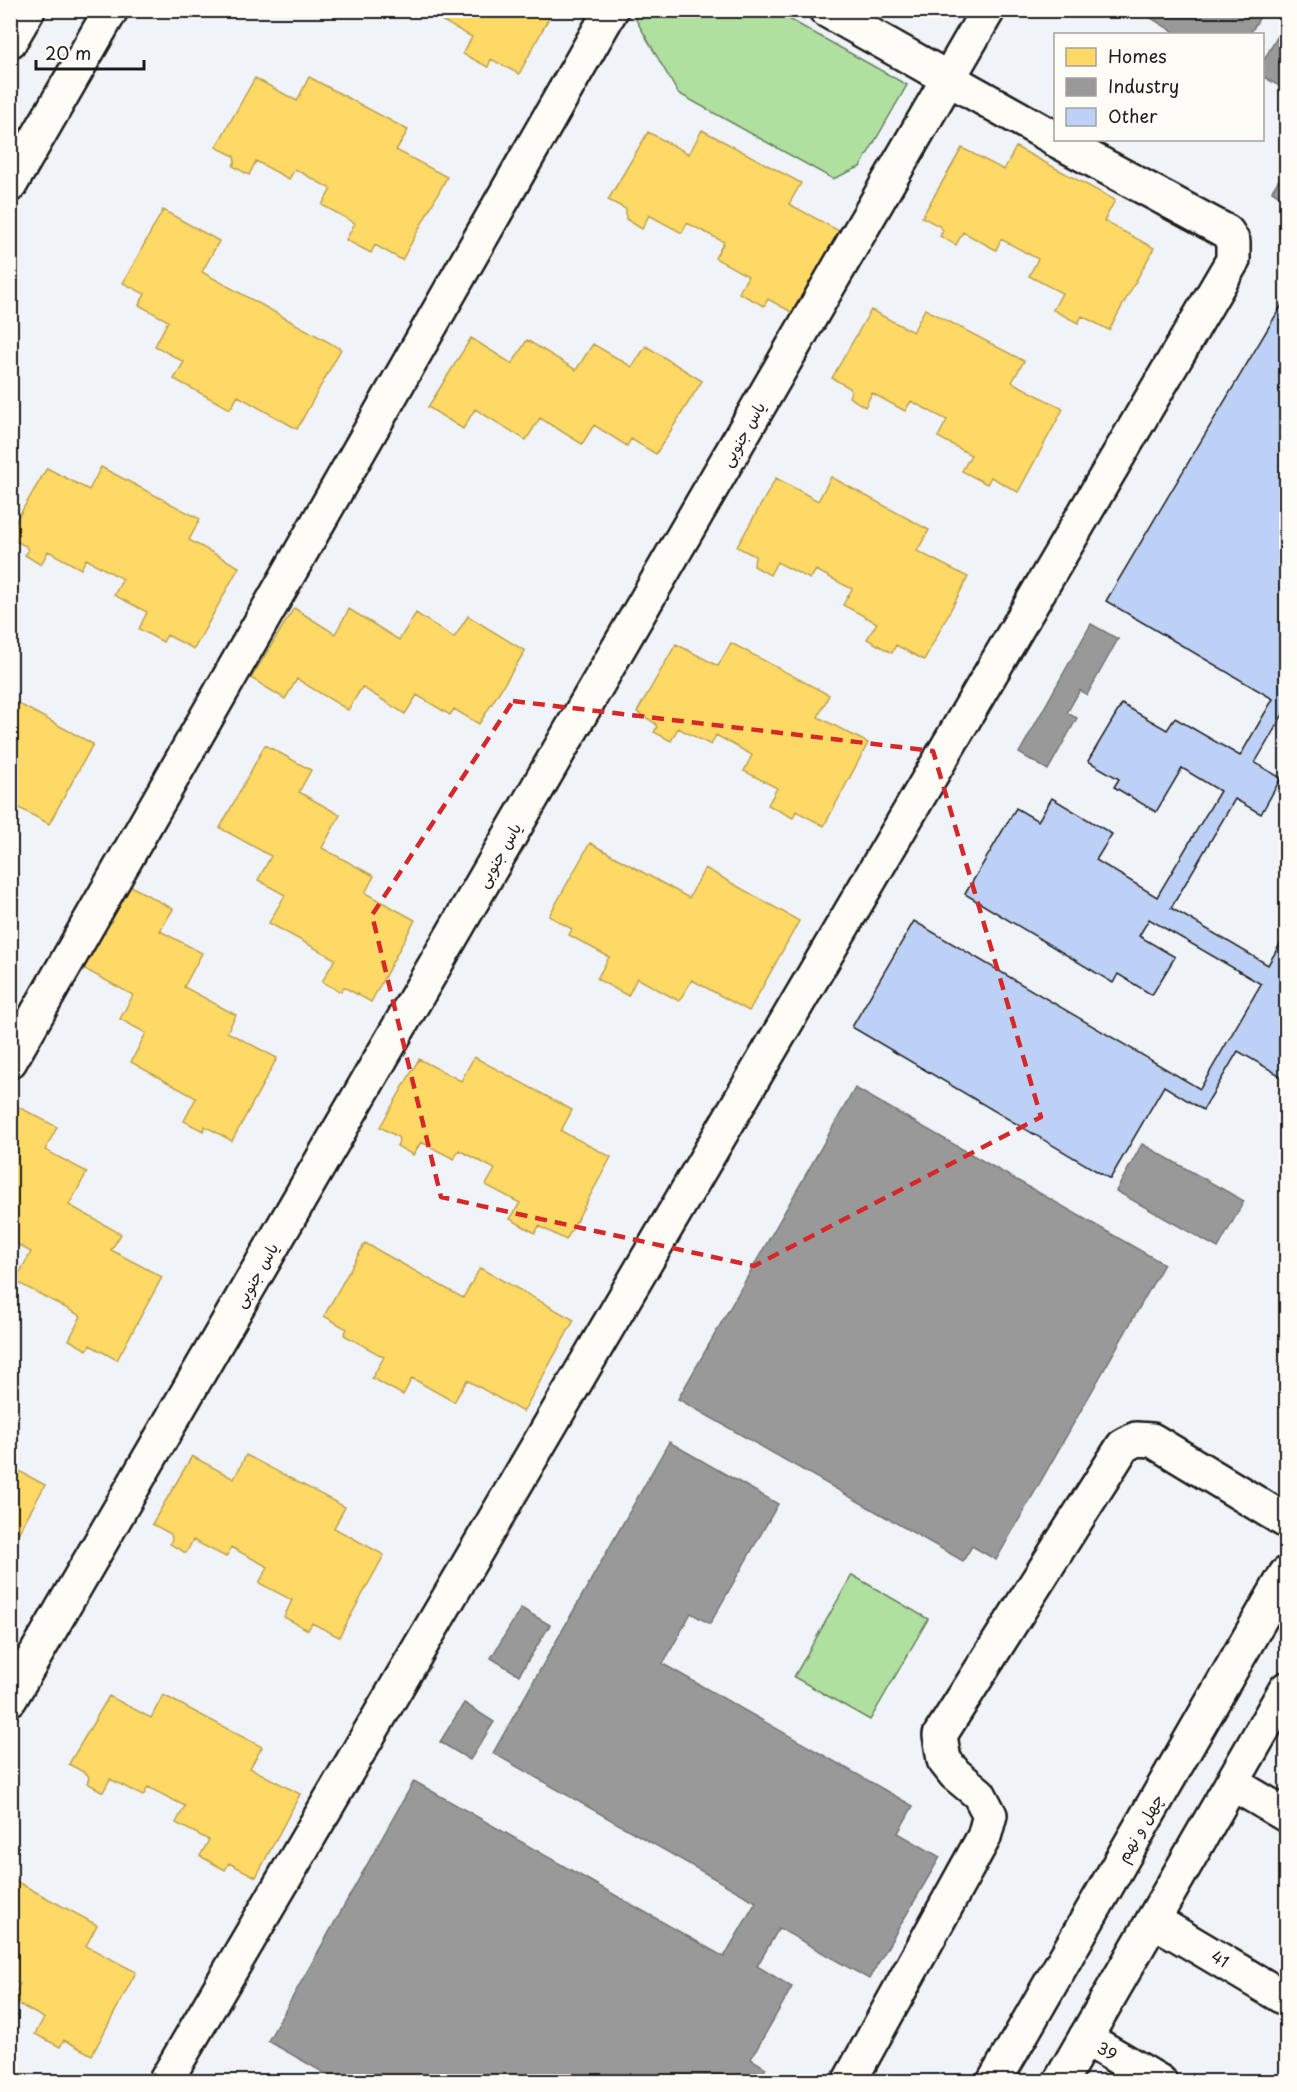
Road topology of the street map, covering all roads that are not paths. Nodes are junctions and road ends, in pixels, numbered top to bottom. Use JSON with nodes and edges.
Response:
{"nodes":[{"id":1,"x":28,"y":10,"type":"edge"},
{"id":2,"x":111,"y":10,"type":"edge"},
{"id":3,"x":611,"y":10,"type":"edge"},
{"id":4,"x":826,"y":10,"type":"edge"},
{"id":5,"x":988,"y":10,"type":"edge"},
{"id":6,"x":10,"y":41,"type":"edge"},
{"id":7,"x":948,"y":81,"type":"junction"},
{"id":8,"x":1054,"y":138,"type":"edge"},
{"id":9,"x":1060,"y":141,"type":"edge"},
{"id":10,"x":10,"y":185,"type":"edge"},
{"id":11,"x":10,"y":1061,"type":"edge"},
{"id":12,"x":1287,"y":1521,"type":"edge"},
{"id":13,"x":1287,"y":1574,"type":"edge"},
{"id":14,"x":1287,"y":1689,"type":"edge"},
{"id":15,"x":10,"y":1699,"type":"edge"},
{"id":16,"x":1232,"y":1783,"type":"junction"},
{"id":17,"x":1287,"y":1815,"type":"edge"},
{"id":18,"x":1153,"y":1920,"type":"junction"},
{"id":19,"x":1287,"y":1999,"type":"edge"},
{"id":20,"x":1085,"y":2038,"type":"junction"},
{"id":21,"x":165,"y":2082,"type":"edge"},
{"id":22,"x":849,"y":2082,"type":"edge"},
{"id":23,"x":994,"y":2082,"type":"edge"},
{"id":24,"x":1060,"y":2082,"type":"edge"},
{"id":25,"x":1160,"y":2082,"type":"edge"}],
"edges":[{"from":1,"to":6,"type":"street"},
{"from":2,"to":10,"type":"street"},
{"from":3,"to":11,"type":"street"},
{"from":4,"to":7,"type":"street"},
{"from":5,"to":7,"type":"street","name":"یاس جنوبی"},
{"from":7,"to":8,"type":"street"},
{"from":7,"to":15,"type":"street","name":"یاس جنوبی"},
{"from":9,"to":21,"type":"street"},
{"from":12,"to":22,"type":"street"},
{"from":13,"to":23,"type":"street","name":"چهل و نهم"},
{"from":14,"to":16,"type":"street"},
{"from":16,"to":17,"type":"street"},
{"from":16,"to":18,"type":"street"},
{"from":18,"to":19,"type":"street","name":"41"},
{"from":18,"to":20,"type":"street"},
{"from":20,"to":24,"type":"street"},
{"from":20,"to":25,"type":"street","name":"39"}]}
